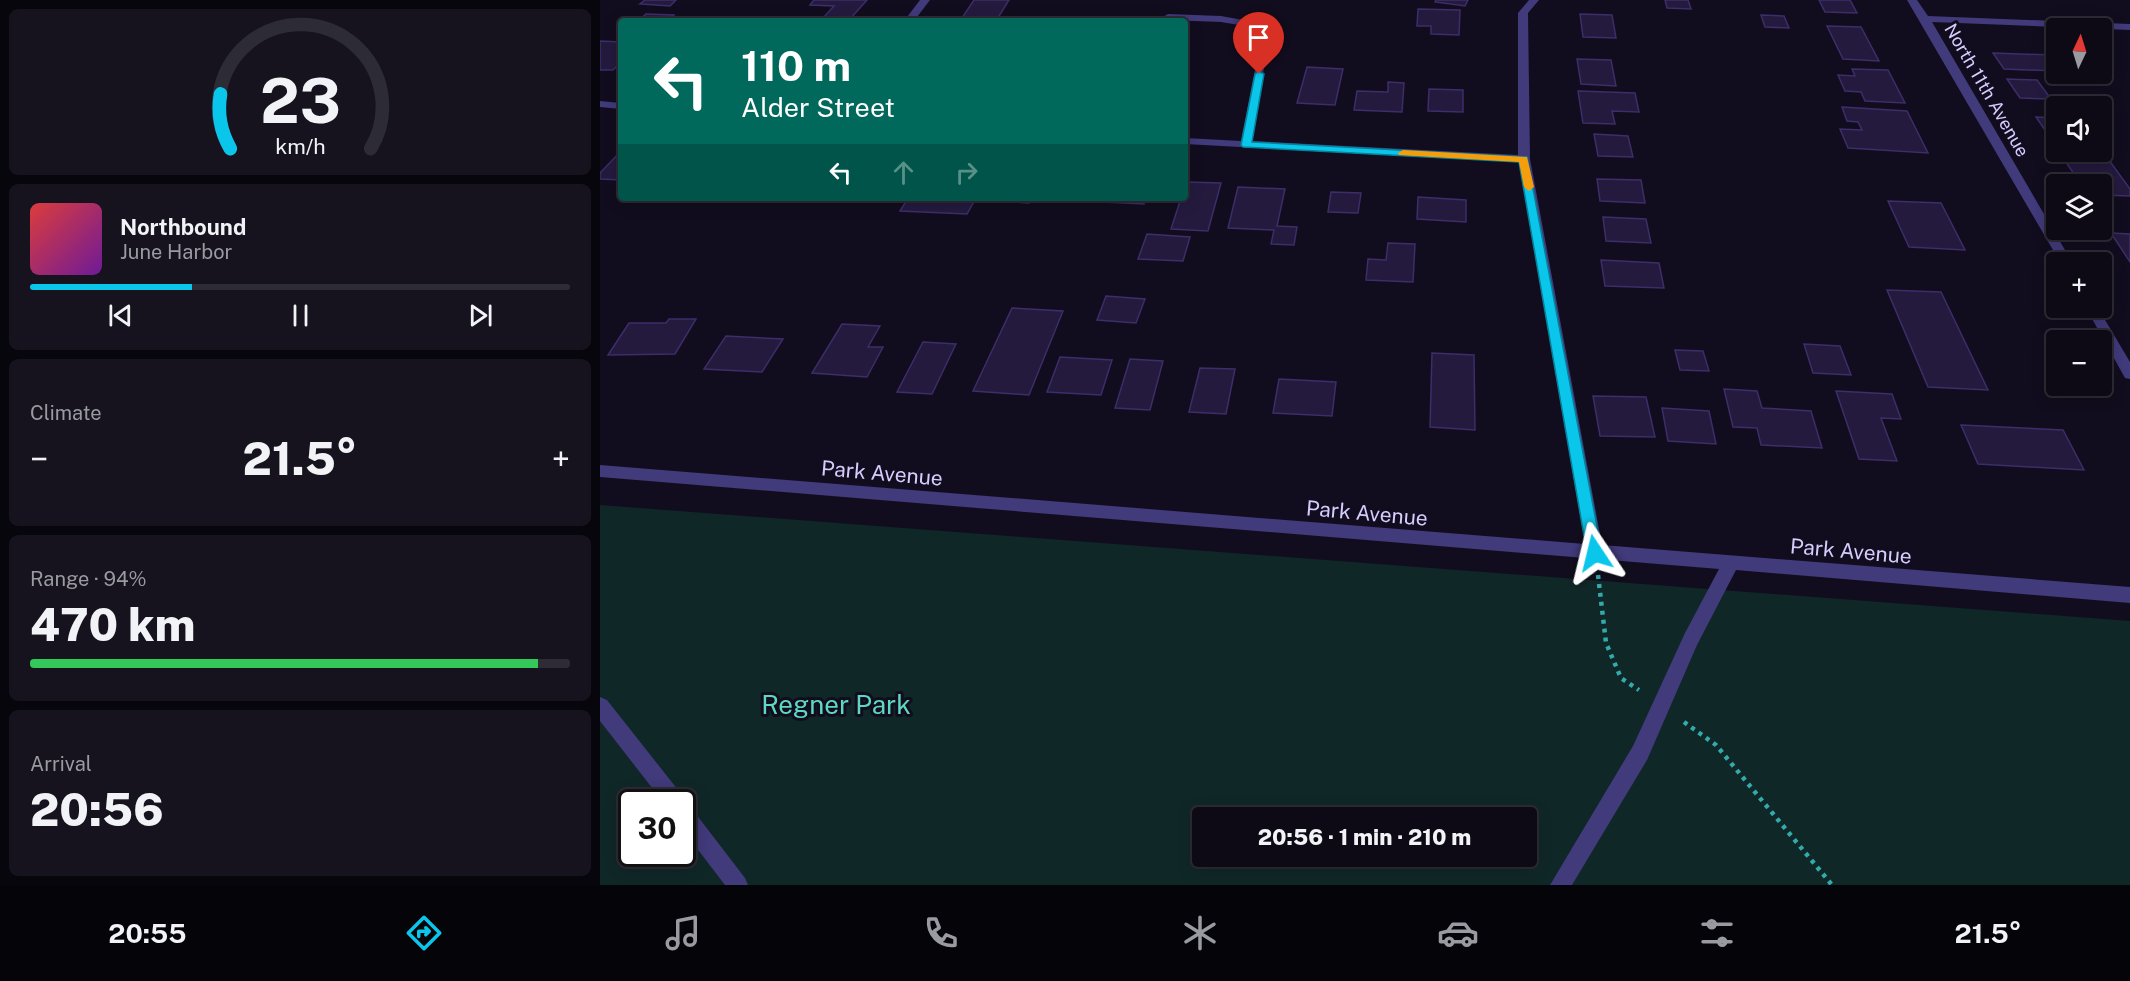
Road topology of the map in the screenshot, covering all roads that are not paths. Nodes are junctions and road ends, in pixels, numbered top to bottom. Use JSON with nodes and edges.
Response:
{"nodes":[{"id":1,"x":925,"y":0,"type":"edge"},
{"id":2,"x":1534,"y":0,"type":"edge"},
{"id":3,"x":1912,"y":0,"type":"edge"},
{"id":4,"x":1168,"y":17,"type":"dead end"},
{"id":5,"x":911,"y":18,"type":"edge"},
{"id":6,"x":1925,"y":19,"type":"junction"},
{"id":7,"x":2130,"y":27,"type":"edge"},
{"id":8,"x":600,"y":104,"type":"edge"},
{"id":9,"x":618,"y":106,"type":"edge"},
{"id":10,"x":1188,"y":141,"type":"edge"},
{"id":11,"x":1246,"y":145,"type":"junction"},
{"id":12,"x":1524,"y":159,"type":"junction"},
{"id":13,"x":2060,"y":252,"type":"edge"},
{"id":14,"x":2098,"y":318,"type":"edge"},
{"id":15,"x":2130,"y":374,"type":"edge"},
{"id":16,"x":600,"y":471,"type":"edge"},
{"id":17,"x":1595,"y":553,"type":"junction"},
{"id":18,"x":1731,"y":563,"type":"junction"},
{"id":19,"x":2130,"y":595,"type":"edge"},
{"id":20,"x":600,"y":706,"type":"edge"},
{"id":21,"x":665,"y":789,"type":"edge"},
{"id":22,"x":696,"y":830,"type":"edge"},
{"id":23,"x":738,"y":885,"type":"edge"},
{"id":24,"x":1560,"y":885,"type":"edge"}],
"edges":[{"from":1,"to":5,"type":"street"},
{"from":2,"to":12,"type":"street"},
{"from":3,"to":6,"type":"street","name":"North 11th Avenue"},
{"from":4,"to":11,"type":"street"},
{"from":6,"to":7,"type":"street"},
{"from":6,"to":13,"type":"street","name":"North 11th Avenue"},
{"from":8,"to":9,"type":"street"},
{"from":10,"to":11,"type":"street"},
{"from":11,"to":12,"type":"street"},
{"from":12,"to":17,"type":"street"},
{"from":14,"to":15,"type":"street"},
{"from":16,"to":17,"type":"street","name":"Park Avenue"},
{"from":17,"to":18,"type":"street","name":"Park Avenue"},
{"from":18,"to":19,"type":"street","name":"Park Avenue"},
{"from":18,"to":24,"type":"street"},
{"from":20,"to":21,"type":"street"},
{"from":22,"to":23,"type":"street"}]}
